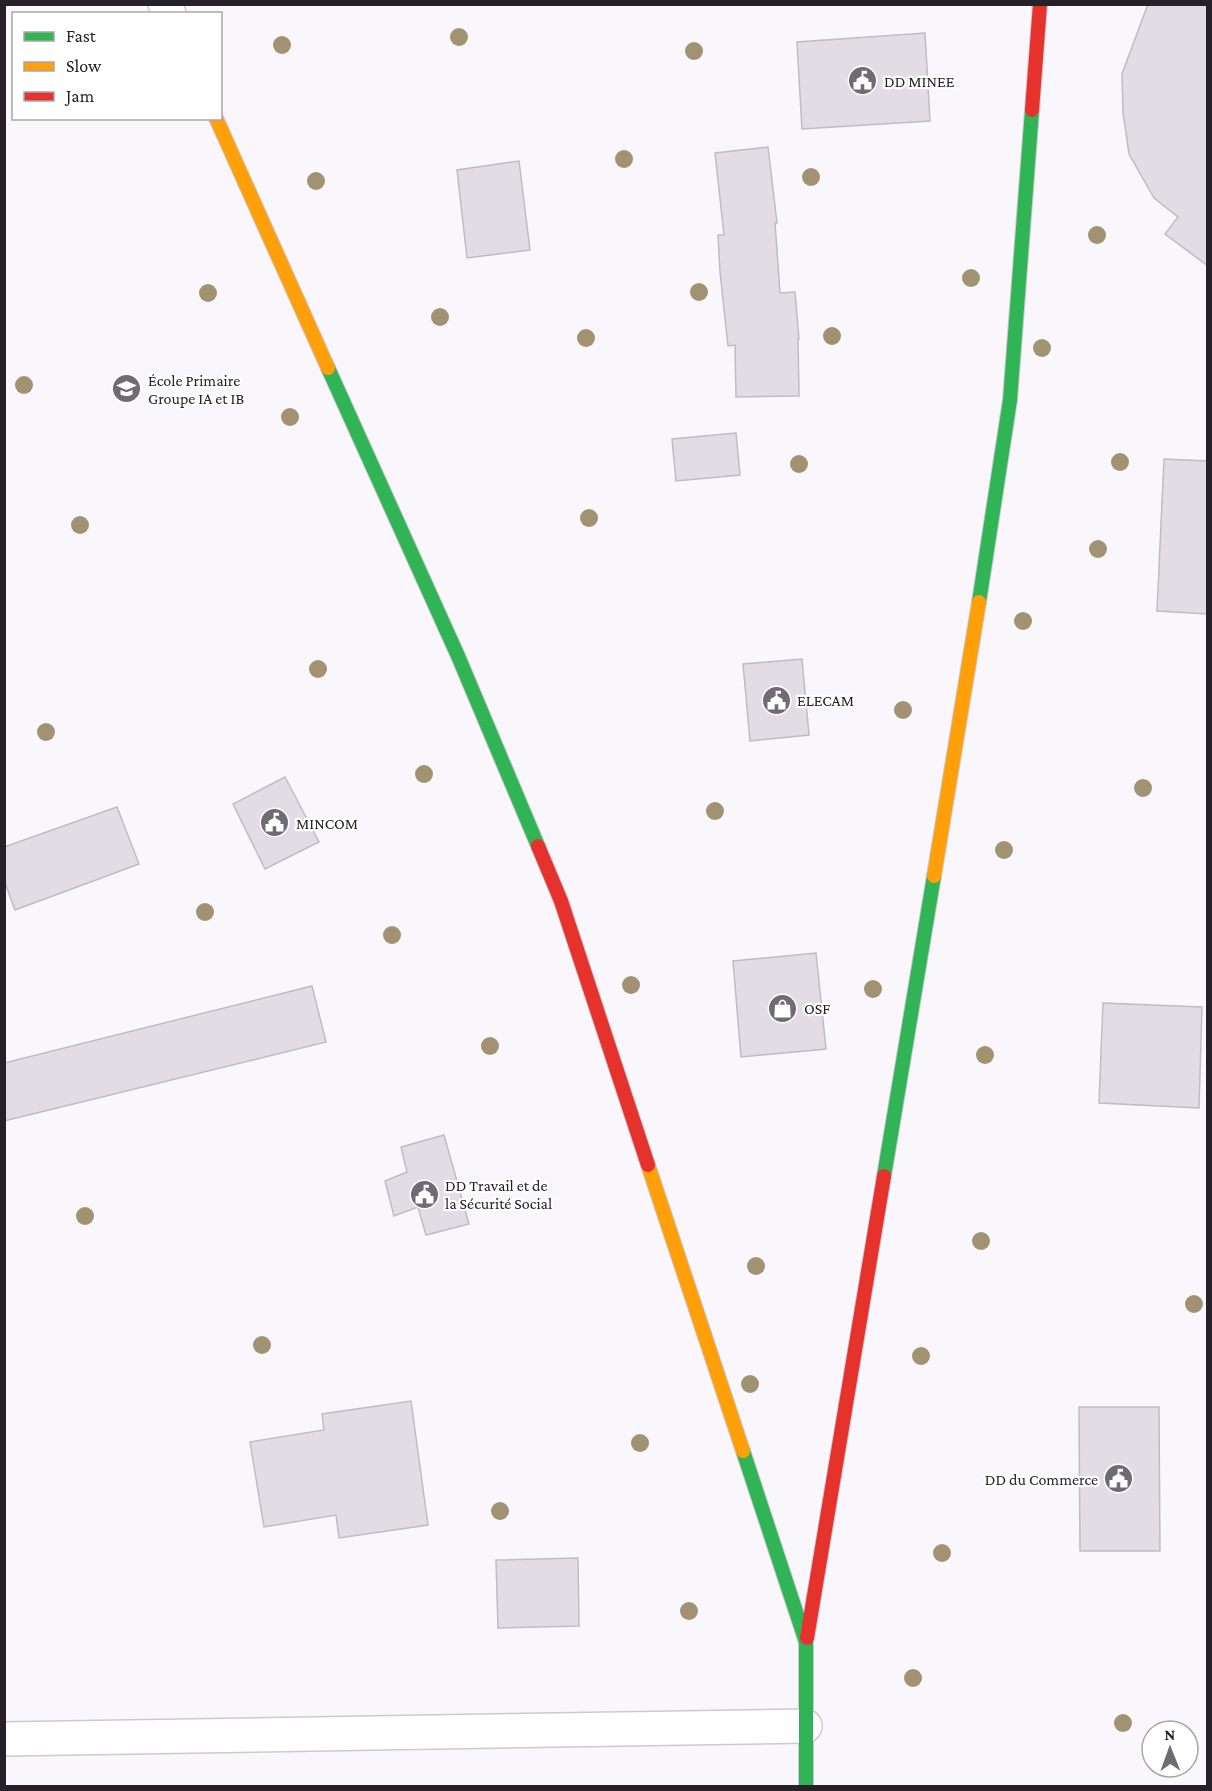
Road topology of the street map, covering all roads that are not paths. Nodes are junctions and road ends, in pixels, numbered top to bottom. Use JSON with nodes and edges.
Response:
{"nodes":[{"id":1,"x":1040,"y":4,"type":"edge"},
{"id":2,"x":217,"y":120,"type":"edge"},
{"id":3,"x":806,"y":1642,"type":"junction"},
{"id":4,"x":805,"y":1726,"type":"junction"},
{"id":5,"x":4,"y":1738,"type":"edge"},
{"id":6,"x":806,"y":1786,"type":"edge"}],
"edges":[{"from":1,"to":3,"type":"street"},
{"from":2,"to":3,"type":"street"},
{"from":3,"to":4,"type":"street"},
{"from":4,"to":5,"type":"street"},
{"from":4,"to":6,"type":"street"}]}
